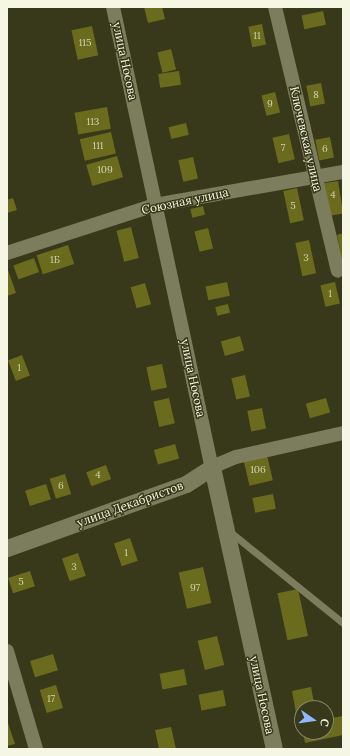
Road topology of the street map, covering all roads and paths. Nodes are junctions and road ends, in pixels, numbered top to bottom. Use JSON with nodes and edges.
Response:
{"nodes":[{"id":1,"x":113,"y":7,"type":"edge"},
{"id":2,"x":275,"y":7,"type":"edge"},
{"id":3,"x":343,"y":172,"type":"edge"},
{"id":4,"x":315,"y":176,"type":"junction"},
{"id":5,"x":155,"y":205,"type":"junction"},
{"id":6,"x":7,"y":253,"type":"edge"},
{"id":7,"x":338,"y":271,"type":"dead end"},
{"id":8,"x":343,"y":433,"type":"edge"},
{"id":9,"x":212,"y":467,"type":"junction"},
{"id":10,"x":225,"y":528,"type":"junction"},
{"id":11,"x":7,"y":548,"type":"edge"},
{"id":12,"x":343,"y":623,"type":"edge"},
{"id":13,"x":7,"y":650,"type":"edge"},
{"id":14,"x":36,"y":749,"type":"edge"},
{"id":15,"x":274,"y":749,"type":"edge"}],
"edges":[{"from":1,"to":5,"type":"street","name":"улица Носова"},
{"from":2,"to":4,"type":"street","name":"Ключевская улица"},
{"from":3,"to":4,"type":"street","name":"Союзная улица"},
{"from":4,"to":5,"type":"street","name":"Союзная улица"},
{"from":4,"to":7,"type":"street","name":"Ключевская улица"},
{"from":5,"to":6,"type":"street","name":"Союзная улица"},
{"from":5,"to":9,"type":"street","name":"улица Носова"},
{"from":8,"to":9,"type":"street","name":"улица Декабристов"},
{"from":9,"to":10,"type":"street","name":"улица Носова"},
{"from":9,"to":11,"type":"street","name":"улица Декабристов"},
{"from":10,"to":12,"type":"lane"},
{"from":10,"to":15,"type":"street","name":"улица Носова"},
{"from":13,"to":14,"type":"street"}]}
